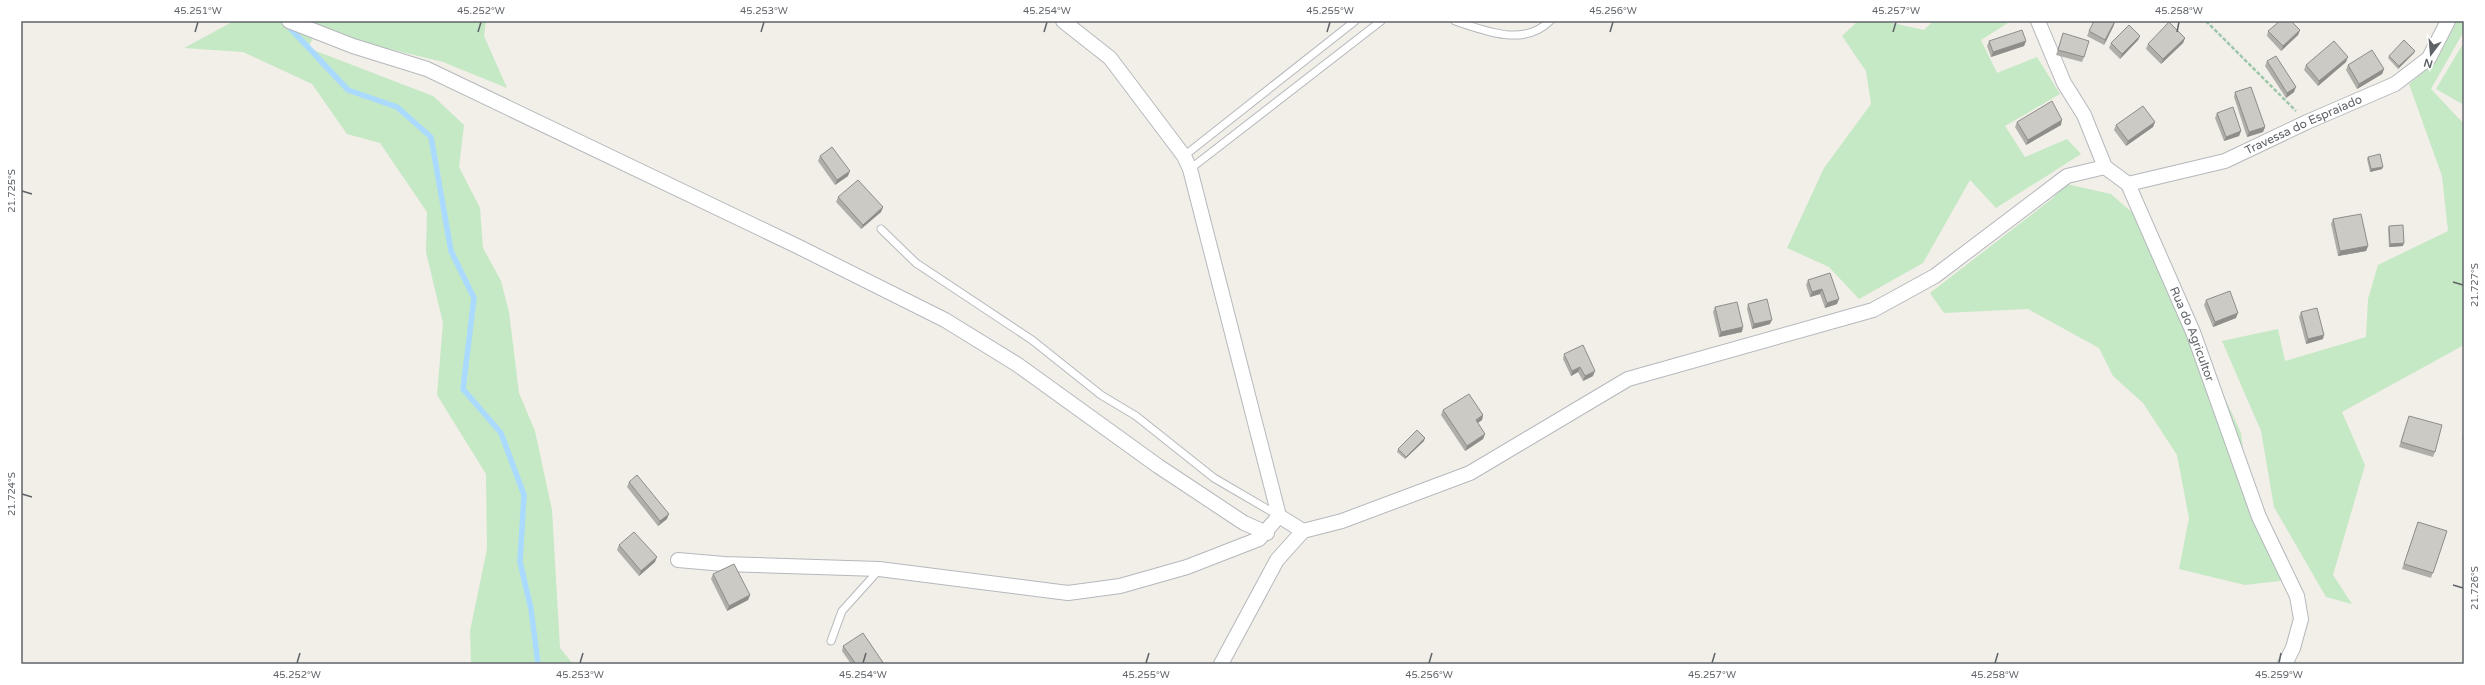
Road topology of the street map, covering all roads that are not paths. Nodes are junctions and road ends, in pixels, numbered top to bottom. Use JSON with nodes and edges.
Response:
{"nodes":[{"id":1,"x":289,"y":21,"type":"edge"},
{"id":2,"x":1063,"y":21,"type":"edge"},
{"id":3,"x":1355,"y":21,"type":"edge"},
{"id":4,"x":1380,"y":21,"type":"edge"},
{"id":5,"x":1455,"y":21,"type":"edge"},
{"id":6,"x":1550,"y":21,"type":"edge"},
{"id":7,"x":2038,"y":21,"type":"edge"},
{"id":8,"x":2448,"y":21,"type":"edge"},
{"id":9,"x":1184,"y":156,"type":"junction"},
{"id":10,"x":2105,"y":168,"type":"junction"},
{"id":11,"x":1190,"y":169,"type":"junction"},
{"id":12,"x":2128,"y":184,"type":"junction"},
{"id":13,"x":881,"y":229,"type":"dead end"},
{"id":14,"x":1279,"y":516,"type":"junction"},
{"id":15,"x":1303,"y":531,"type":"junction"},
{"id":16,"x":1267,"y":533,"type":"junction"},
{"id":17,"x":678,"y":560,"type":"dead end"},
{"id":18,"x":879,"y":569,"type":"junction"},
{"id":19,"x":831,"y":641,"type":"dead end"},
{"id":20,"x":1221,"y":664,"type":"edge"},
{"id":21,"x":2286,"y":664,"type":"edge"}],
"edges":[{"from":1,"to":16,"type":"street"},
{"from":2,"to":9,"type":"street"},
{"from":3,"to":9,"type":"lane"},
{"from":4,"to":11,"type":"lane"},
{"from":5,"to":6,"type":"lane"},
{"from":7,"to":10,"type":"street"},
{"from":8,"to":12,"type":"street","name":"Travessa do Espraiado"},
{"from":9,"to":11,"type":"street"},
{"from":10,"to":12,"type":"street"},
{"from":10,"to":15,"type":"street"},
{"from":11,"to":14,"type":"street"},
{"from":12,"to":21,"type":"street","name":"Rua do Agricultor"},
{"from":13,"to":14,"type":"lane"},
{"from":14,"to":15,"type":"street"},
{"from":14,"to":16,"type":"street"},
{"from":15,"to":20,"type":"street"},
{"from":16,"to":18,"type":"street"},
{"from":17,"to":18,"type":"street"},
{"from":18,"to":19,"type":"lane"}]}
